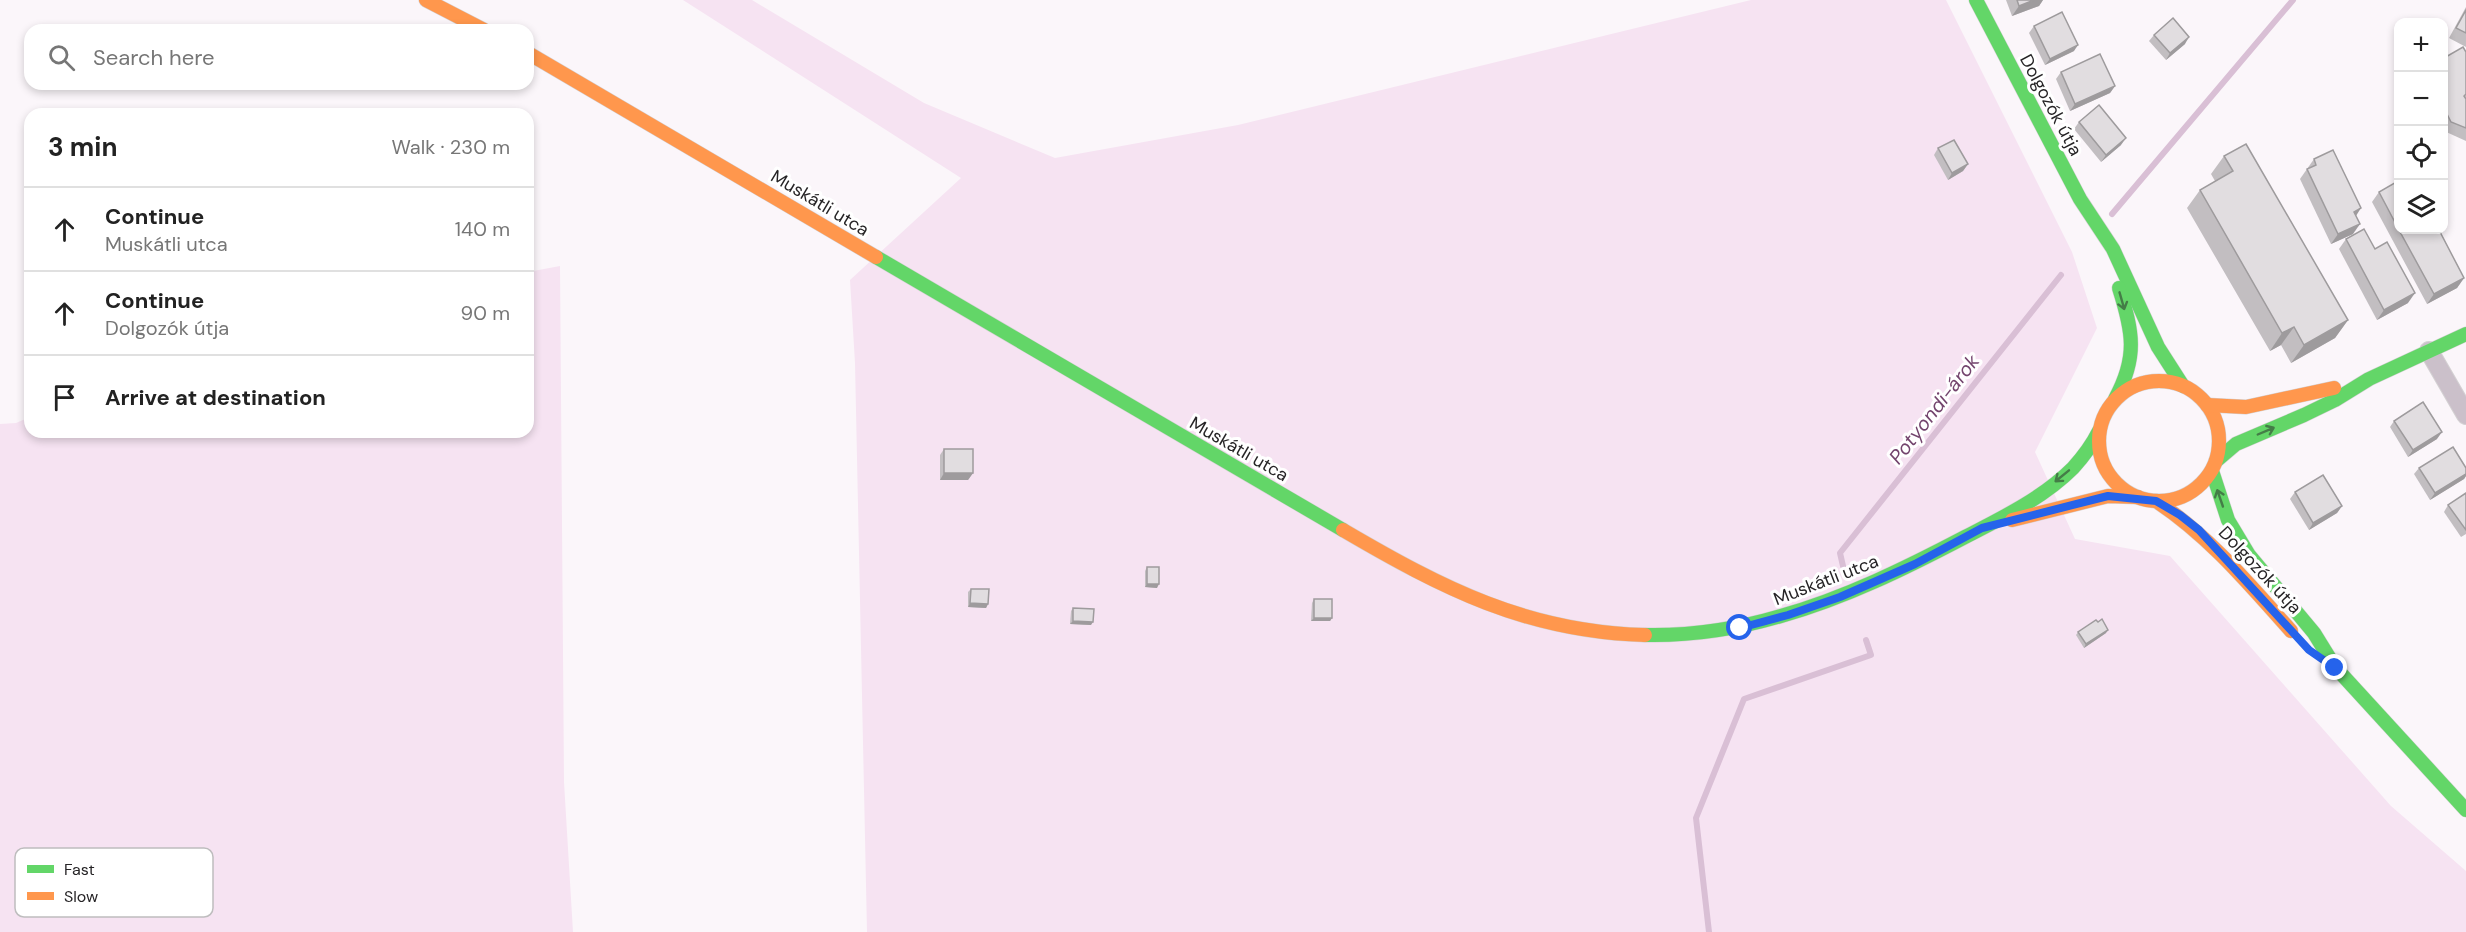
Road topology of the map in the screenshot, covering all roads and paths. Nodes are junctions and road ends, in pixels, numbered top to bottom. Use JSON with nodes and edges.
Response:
{"nodes":[{"id":1,"x":426,"y":0,"type":"edge"},
{"id":2,"x":1976,"y":0,"type":"edge"},
{"id":3,"x":472,"y":24,"type":"edge"},
{"id":4,"x":534,"y":57,"type":"edge"},
{"id":5,"x":2096,"y":226,"type":"junction"},
{"id":6,"x":2466,"y":334,"type":"edge"},
{"id":7,"x":2429,"y":351,"type":"junction"},
{"id":8,"x":2368,"y":379,"type":"junction"},
{"id":9,"x":2183,"y":386,"type":"junction"},
{"id":10,"x":2115,"y":400,"type":"junction"},
{"id":11,"x":2207,"y":405,"type":"junction"},
{"id":12,"x":2466,"y":415,"type":"edge"},
{"id":13,"x":2099,"y":431,"type":"junction"},
{"id":14,"x":2214,"y":466,"type":"junction"},
{"id":15,"x":2138,"y":497,"type":"junction"},
{"id":16,"x":2156,"y":501,"type":"junction"},
{"id":17,"x":1982,"y":528,"type":"junction"},
{"id":18,"x":2335,"y":668,"type":"junction"},
{"id":19,"x":2466,"y":810,"type":"edge"}],
"edges":[{"from":1,"to":3,"type":"main road"},
{"from":2,"to":5,"type":"main road","name":"Dolgozók útja"},
{"from":4,"to":17,"type":"main road","name":"Muskátli utca"},
{"from":5,"to":9,"type":"main road","name":"Dolgozók útja"},
{"from":5,"to":10,"type":"main road","name":"Dolgozók útja","one_way":true},
{"from":6,"to":7,"type":"main road"},
{"from":7,"to":8,"type":"main road"},
{"from":7,"to":12,"type":"street"},
{"from":8,"to":11,"type":"main road"},
{"from":14,"to":8,"type":"main road","one_way":true},
{"from":9,"to":10,"type":"main road"},
{"from":9,"to":11,"type":"main road"},
{"from":10,"to":13,"type":"main road"},
{"from":11,"to":14,"type":"main road"},
{"from":13,"to":15,"type":"main road"},
{"from":13,"to":17,"type":"main road","name":"Muskátli utca","one_way":true},
{"from":14,"to":16,"type":"main road"},
{"from":18,"to":14,"type":"main road","name":"Dolgozók útja","one_way":true},
{"from":15,"to":16,"type":"main road"},
{"from":15,"to":17,"type":"main road","name":"Muskátli utca"},
{"from":16,"to":18,"type":"main road","name":"Dolgozók útja"},
{"from":18,"to":19,"type":"main road","name":"Dolgozók útja"}]}
